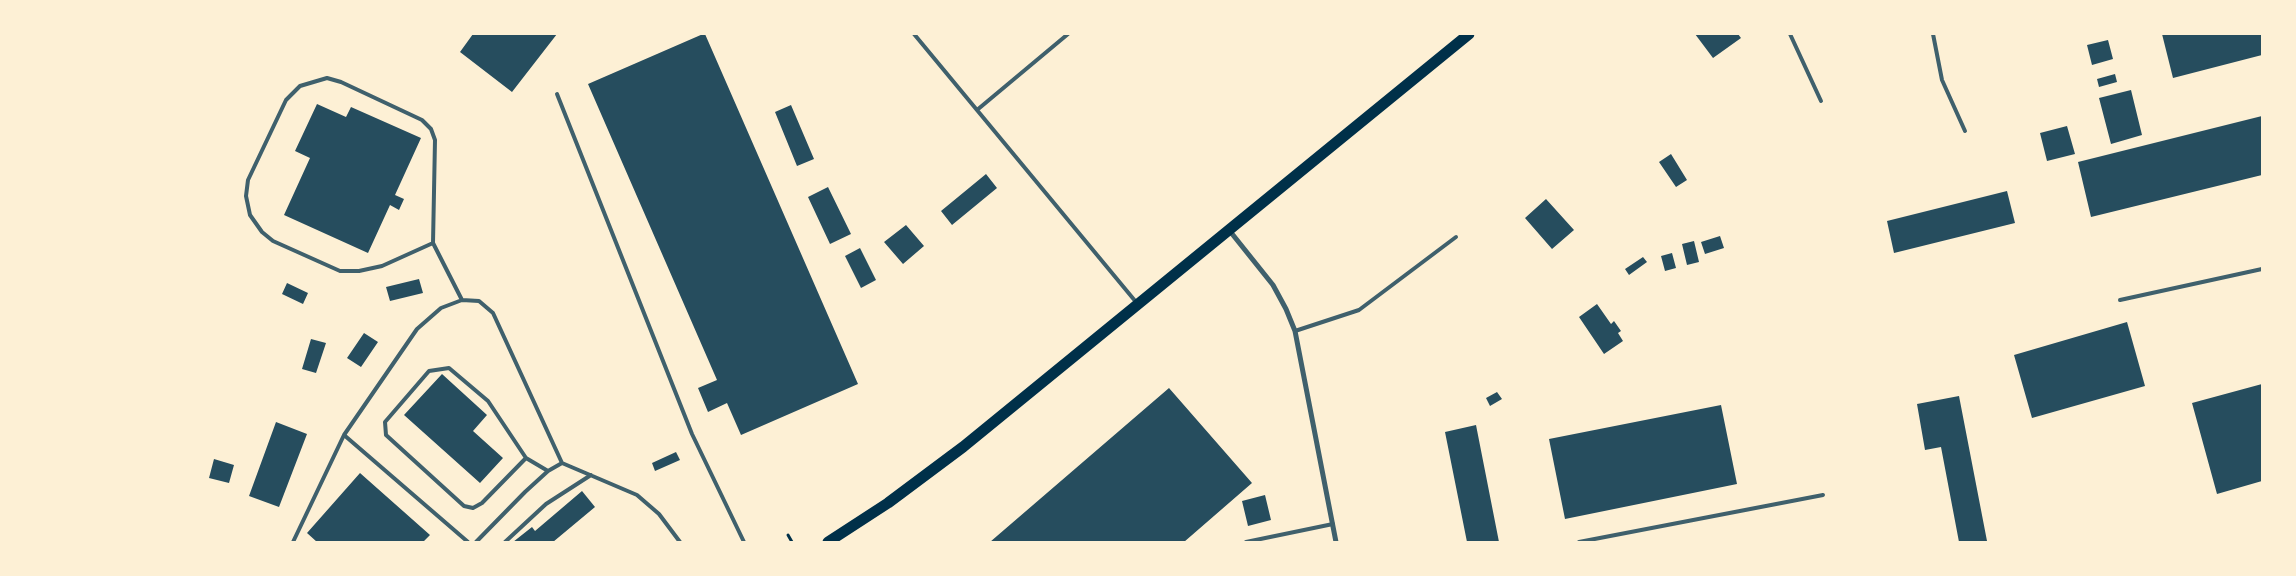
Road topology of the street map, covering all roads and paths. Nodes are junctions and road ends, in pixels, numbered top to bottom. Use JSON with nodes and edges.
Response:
{"nodes":[{"id":1,"x":914,"y":34,"type":"edge"},
{"id":2,"x":1068,"y":34,"type":"edge"},
{"id":3,"x":1469,"y":34,"type":"edge"},
{"id":4,"x":1790,"y":34,"type":"edge"},
{"id":5,"x":1933,"y":34,"type":"edge"},
{"id":6,"x":557,"y":94,"type":"dead end"},
{"id":7,"x":1821,"y":102,"type":"dead end"},
{"id":8,"x":977,"y":110,"type":"junction"},
{"id":9,"x":1965,"y":131,"type":"dead end"},
{"id":10,"x":1229,"y":230,"type":"junction"},
{"id":11,"x":1456,"y":237,"type":"dead end"},
{"id":12,"x":433,"y":243,"type":"junction"},
{"id":13,"x":2262,"y":269,"type":"edge"},
{"id":14,"x":462,"y":300,"type":"junction"},
{"id":15,"x":2120,"y":300,"type":"dead end"},
{"id":16,"x":1137,"y":304,"type":"junction"},
{"id":17,"x":1294,"y":331,"type":"junction"},
{"id":18,"x":344,"y":435,"type":"junction"},
{"id":19,"x":526,"y":458,"type":"junction"},
{"id":20,"x":562,"y":463,"type":"junction"},
{"id":21,"x":548,"y":471,"type":"junction"},
{"id":22,"x":590,"y":475,"type":"junction"},
{"id":23,"x":1823,"y":495,"type":"dead end"},
{"id":24,"x":1333,"y":524,"type":"junction"},
{"id":25,"x":788,"y":535,"type":"dead end"},
{"id":26,"x":293,"y":542,"type":"edge"},
{"id":27,"x":468,"y":542,"type":"edge"},
{"id":28,"x":476,"y":542,"type":"edge"},
{"id":29,"x":505,"y":542,"type":"edge"},
{"id":30,"x":680,"y":542,"type":"edge"},
{"id":31,"x":744,"y":542,"type":"edge"},
{"id":32,"x":792,"y":542,"type":"edge"},
{"id":33,"x":828,"y":542,"type":"edge"},
{"id":34,"x":1246,"y":542,"type":"edge"},
{"id":35,"x":1336,"y":542,"type":"edge"},
{"id":36,"x":1580,"y":542,"type":"edge"}],
"edges":[{"from":1,"to":8,"type":"lane"},
{"from":2,"to":8,"type":"lane"},
{"from":3,"to":10,"type":"highway"},
{"from":4,"to":7,"type":"lane"},
{"from":5,"to":9,"type":"lane"},
{"from":6,"to":31,"type":"lane"},
{"from":8,"to":16,"type":"lane"},
{"from":10,"to":16,"type":"highway"},
{"from":10,"to":17,"type":"street"},
{"from":11,"to":17,"type":"lane"},
{"from":12,"to":12,"type":"lane"},
{"from":12,"to":14,"type":"lane"},
{"from":13,"to":15,"type":"lane"},
{"from":14,"to":18,"type":"lane"},
{"from":14,"to":20,"type":"lane"},
{"from":16,"to":33,"type":"highway"},
{"from":17,"to":24,"type":"street"},
{"from":18,"to":26,"type":"lane"},
{"from":18,"to":27,"type":"lane"},
{"from":19,"to":19,"type":"lane"},
{"from":19,"to":21,"type":"lane"},
{"from":20,"to":21,"type":"lane"},
{"from":20,"to":22,"type":"lane"},
{"from":21,"to":28,"type":"lane"},
{"from":22,"to":29,"type":"lane"},
{"from":22,"to":30,"type":"lane"},
{"from":23,"to":36,"type":"lane"},
{"from":24,"to":34,"type":"lane"},
{"from":24,"to":35,"type":"street"},
{"from":25,"to":32,"type":"path"}]}
